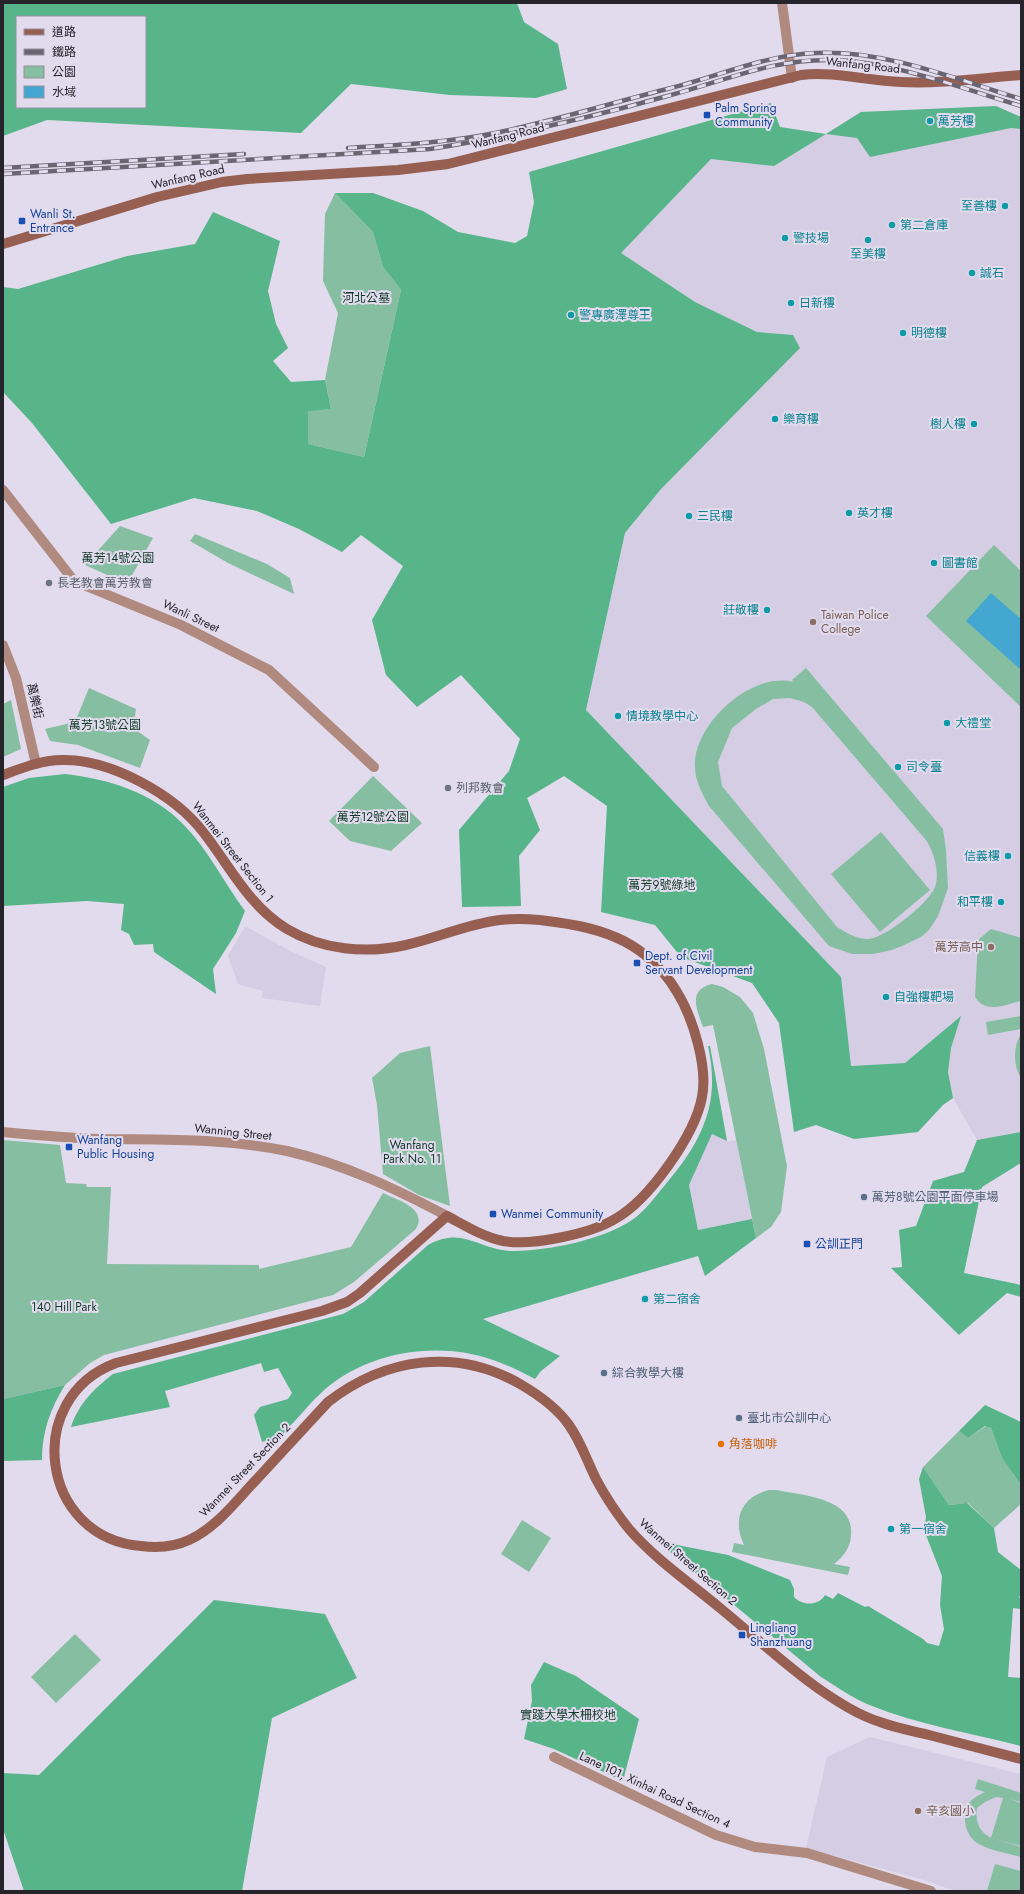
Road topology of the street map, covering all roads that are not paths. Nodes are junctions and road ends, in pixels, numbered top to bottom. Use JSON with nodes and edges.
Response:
{"nodes":[{"id":1,"x":782,"y":3,"type":"edge"},
{"id":2,"x":1021,"y":75,"type":"edge"},
{"id":3,"x":792,"y":78,"type":"junction"},
{"id":4,"x":3,"y":244,"type":"edge"},
{"id":5,"x":3,"y":490,"type":"edge"},
{"id":6,"x":3,"y":645,"type":"edge"},
{"id":7,"x":36,"y":764,"type":"junction"},
{"id":8,"x":374,"y":767,"type":"dead end"},
{"id":9,"x":3,"y":775,"type":"edge"},
{"id":10,"x":3,"y":1132,"type":"edge"},
{"id":11,"x":447,"y":1216,"type":"junction"},
{"id":12,"x":554,"y":1758,"type":"dead end"},
{"id":13,"x":1021,"y":1758,"type":"edge"},
{"id":14,"x":931,"y":1891,"type":"edge"}],
"edges":[{"from":1,"to":3,"type":"street"},
{"from":2,"to":3,"type":"street","name":"Wanfang Road"},
{"from":3,"to":4,"type":"street","name":"Wanfang Road"},
{"from":5,"to":8,"type":"street","name":"Wanli Street"},
{"from":6,"to":7,"type":"street","name":"萬樂街"},
{"from":7,"to":9,"type":"street","name":"Wanmei Street Section 1"},
{"from":7,"to":11,"type":"street","name":"Wanmei Street Section 1"},
{"from":10,"to":11,"type":"street","name":"Wanning Street"},
{"from":11,"to":13,"type":"street","name":"Wanmei Street Section 2"},
{"from":12,"to":14,"type":"street","name":"Lane 101, Xinhai Road Section 4"}]}
